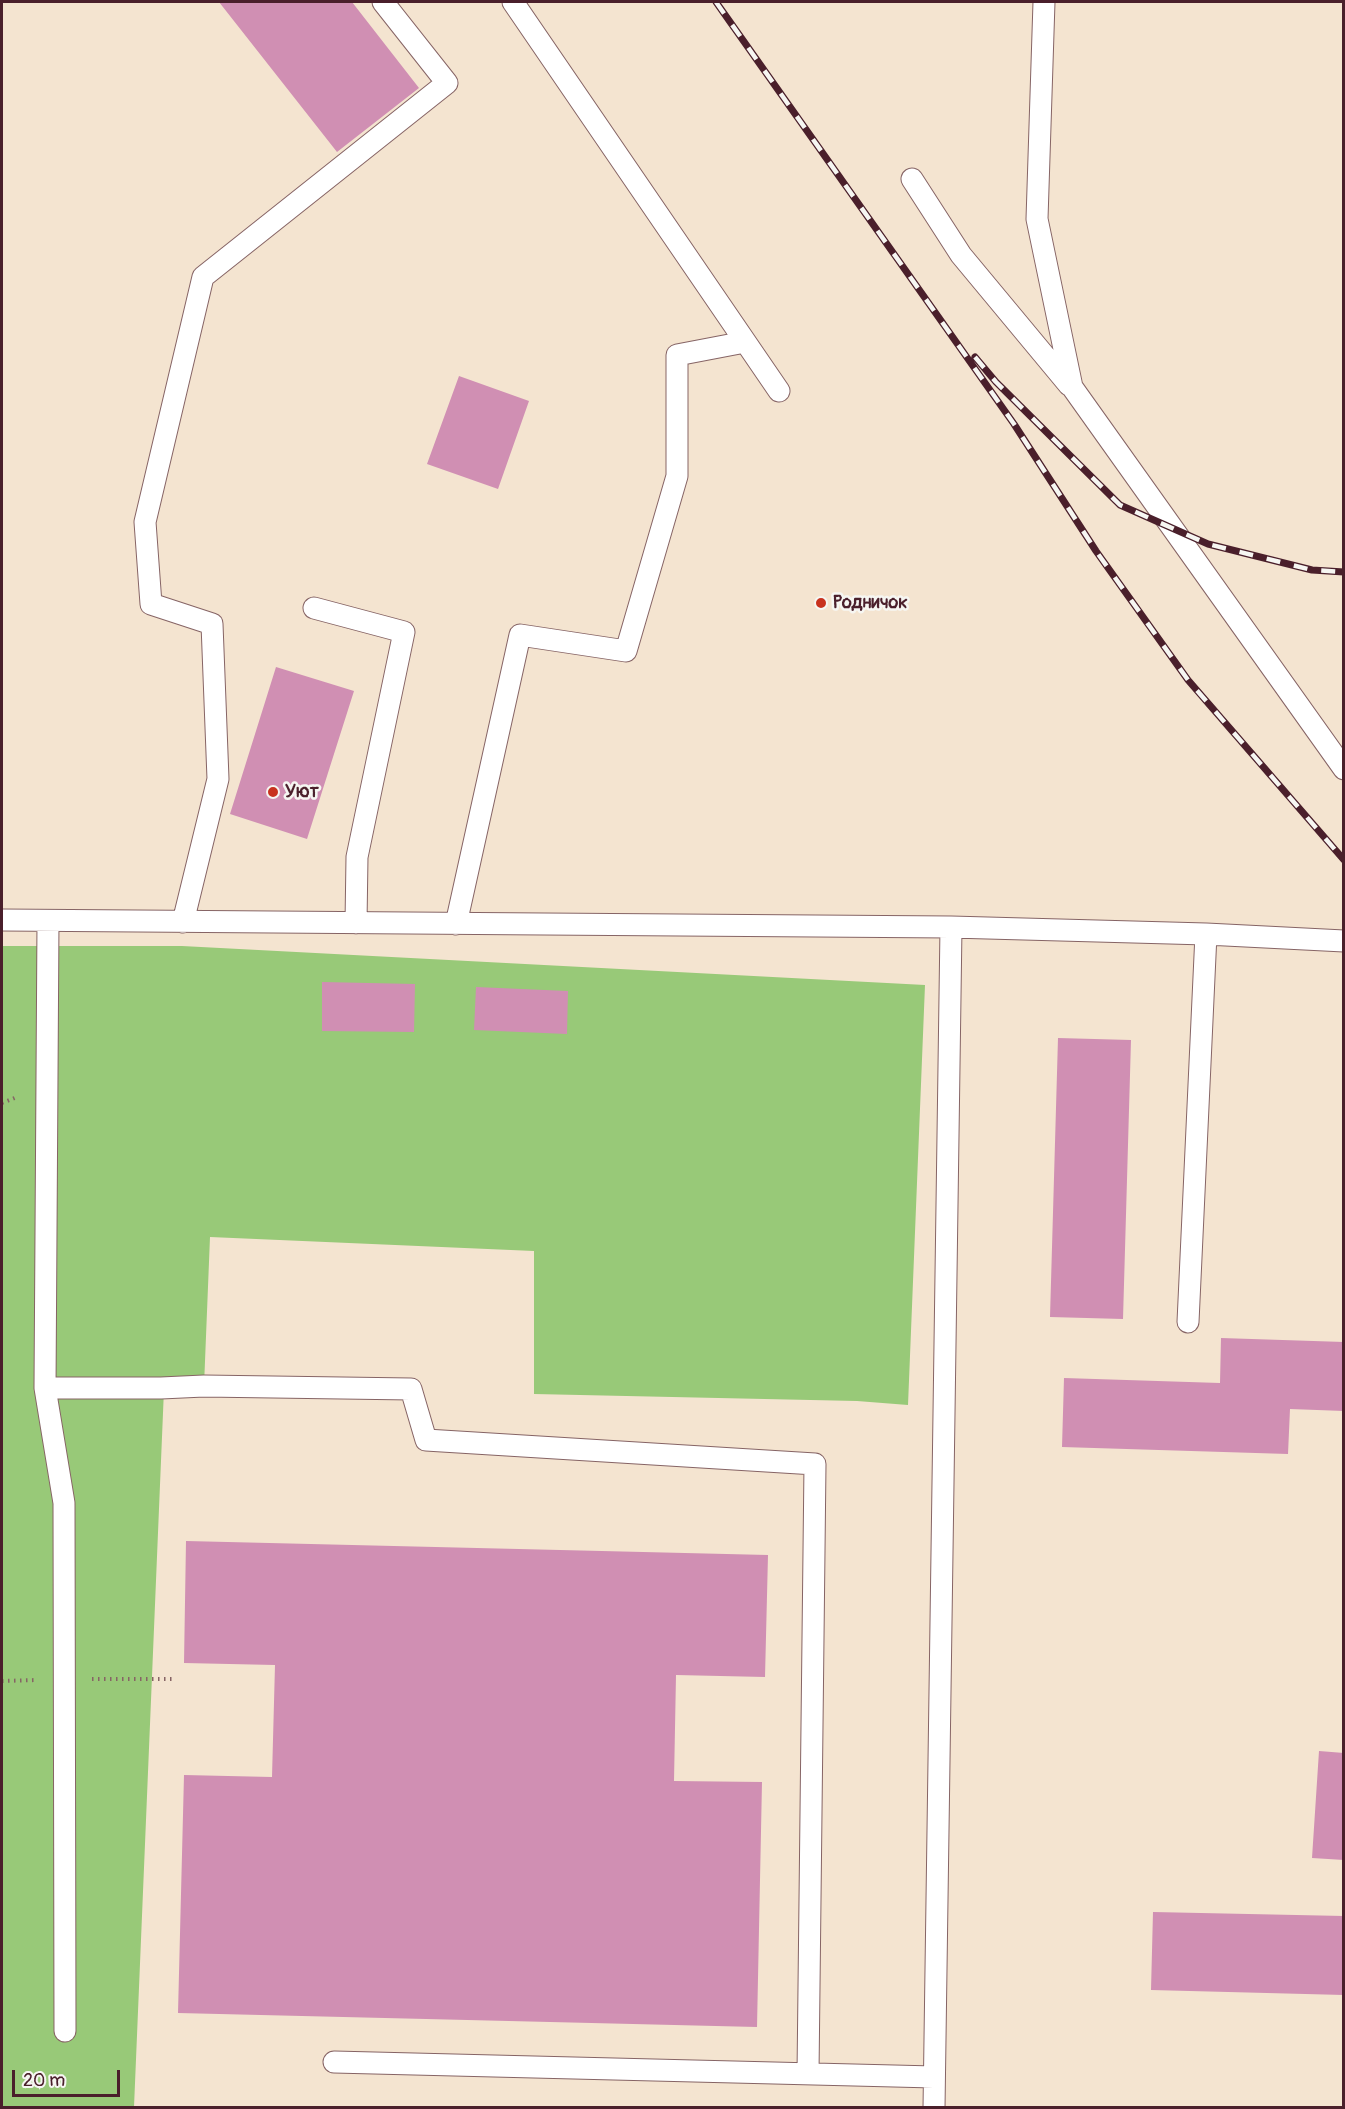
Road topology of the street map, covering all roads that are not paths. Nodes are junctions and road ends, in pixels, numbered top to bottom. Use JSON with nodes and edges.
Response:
{"nodes":[{"id":1,"x":383,"y":2,"type":"edge"},
{"id":2,"x":513,"y":2,"type":"edge"},
{"id":3,"x":1044,"y":2,"type":"edge"},
{"id":4,"x":912,"y":179,"type":"dead end"},
{"id":5,"x":745,"y":342,"type":"junction"},
{"id":6,"x":1072,"y":387,"type":"junction"},
{"id":7,"x":779,"y":391,"type":"dead end"},
{"id":8,"x":314,"y":608,"type":"dead end"},
{"id":9,"x":1344,"y":769,"type":"edge"},
{"id":10,"x":2,"y":920,"type":"edge"},
{"id":11,"x":48,"y":921,"type":"junction"},
{"id":12,"x":183,"y":922,"type":"junction"},
{"id":13,"x":356,"y":923,"type":"junction"},
{"id":14,"x":456,"y":924,"type":"junction"},
{"id":15,"x":951,"y":927,"type":"junction"},
{"id":16,"x":1206,"y":934,"type":"junction"},
{"id":17,"x":1344,"y":941,"type":"edge"},
{"id":18,"x":1188,"y":1322,"type":"dead end"},
{"id":19,"x":45,"y":1388,"type":"junction"},
{"id":20,"x":65,"y":2031,"type":"dead end"},
{"id":21,"x":334,"y":2062,"type":"dead end"},
{"id":22,"x":808,"y":2074,"type":"junction"},
{"id":23,"x":934,"y":2077,"type":"junction"},
{"id":24,"x":934,"y":2108,"type":"edge"}],
"edges":[{"from":1,"to":12,"type":"lane"},
{"from":2,"to":5,"type":"lane"},
{"from":3,"to":6,"type":"lane"},
{"from":4,"to":6,"type":"lane"},
{"from":5,"to":7,"type":"lane"},
{"from":5,"to":14,"type":"lane"},
{"from":6,"to":9,"type":"lane"},
{"from":8,"to":13,"type":"lane"},
{"from":10,"to":11,"type":"lane"},
{"from":11,"to":12,"type":"lane"},
{"from":11,"to":19,"type":"lane"},
{"from":12,"to":13,"type":"lane"},
{"from":13,"to":14,"type":"lane"},
{"from":14,"to":15,"type":"lane"},
{"from":15,"to":16,"type":"lane"},
{"from":15,"to":23,"type":"lane"},
{"from":16,"to":17,"type":"lane"},
{"from":16,"to":18,"type":"lane"},
{"from":19,"to":20,"type":"lane"},
{"from":19,"to":22,"type":"lane"},
{"from":21,"to":22,"type":"lane"},
{"from":22,"to":23,"type":"lane"},
{"from":23,"to":24,"type":"lane"}]}
